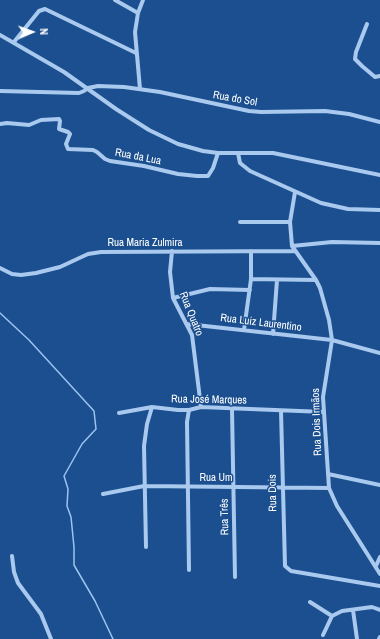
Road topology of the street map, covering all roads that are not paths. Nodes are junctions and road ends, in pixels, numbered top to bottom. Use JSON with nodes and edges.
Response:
{"nodes":[{"id":1,"x":115,"y":0,"type":"edge"},
{"id":2,"x":143,"y":0,"type":"edge"},
{"id":3,"x":138,"y":13,"type":"junction"},
{"id":4,"x":367,"y":24,"type":"dead end"},
{"id":5,"x":0,"y":35,"type":"edge"},
{"id":6,"x":14,"y":42,"type":"junction"},
{"id":7,"x":136,"y":52,"type":"junction"},
{"id":8,"x":380,"y":76,"type":"edge"},
{"id":9,"x":88,"y":88,"type":"junction"},
{"id":10,"x":140,"y":88,"type":"junction"},
{"id":11,"x":0,"y":91,"type":"edge"},
{"id":12,"x":380,"y":122,"type":"edge"},
{"id":13,"x":0,"y":124,"type":"edge"},
{"id":14,"x":218,"y":153,"type":"junction"},
{"id":15,"x":238,"y":153,"type":"junction"},
{"id":16,"x":380,"y":175,"type":"edge"},
{"id":17,"x":295,"y":192,"type":"junction"},
{"id":18,"x":380,"y":210,"type":"edge"},
{"id":19,"x":240,"y":222,"type":"dead end"},
{"id":20,"x":290,"y":222,"type":"junction"},
{"id":21,"x":380,"y":243,"type":"edge"},
{"id":22,"x":292,"y":246,"type":"junction"},
{"id":23,"x":172,"y":251,"type":"junction"},
{"id":24,"x":295,"y":251,"type":"junction"},
{"id":25,"x":251,"y":252,"type":"junction"},
{"id":26,"x":0,"y":268,"type":"edge"},
{"id":27,"x":251,"y":279,"type":"junction"},
{"id":28,"x":277,"y":280,"type":"junction"},
{"id":29,"x":316,"y":280,"type":"junction"},
{"id":30,"x":250,"y":290,"type":"junction"},
{"id":31,"x":173,"y":298,"type":"junction"},
{"id":32,"x":187,"y":324,"type":"junction"},
{"id":33,"x":244,"y":330,"type":"junction"},
{"id":34,"x":273,"y":334,"type":"junction"},
{"id":35,"x":332,"y":340,"type":"junction"},
{"id":36,"x":380,"y":353,"type":"edge"},
{"id":37,"x":152,"y":407,"type":"junction"},
{"id":38,"x":201,"y":407,"type":"junction"},
{"id":39,"x":232,"y":409,"type":"junction"},
{"id":40,"x":189,"y":410,"type":"junction"},
{"id":41,"x":281,"y":410,"type":"junction"},
{"id":42,"x":324,"y":412,"type":"junction"},
{"id":43,"x":119,"y":413,"type":"dead end"},
{"id":44,"x":328,"y":474,"type":"junction"},
{"id":45,"x":380,"y":485,"type":"edge"},
{"id":46,"x":144,"y":486,"type":"junction"},
{"id":47,"x":188,"y":487,"type":"junction"},
{"id":48,"x":233,"y":487,"type":"junction"},
{"id":49,"x":282,"y":488,"type":"junction"},
{"id":50,"x":329,"y":488,"type":"junction"},
{"id":51,"x":103,"y":494,"type":"dead end"},
{"id":52,"x":146,"y":547,"type":"dead end"},
{"id":53,"x":12,"y":556,"type":"dead end"},
{"id":54,"x":380,"y":557,"type":"edge"},
{"id":55,"x":189,"y":570,"type":"dead end"},
{"id":56,"x":378,"y":570,"type":"edge"},
{"id":57,"x":235,"y":577,"type":"dead end"},
{"id":58,"x":380,"y":586,"type":"edge"},
{"id":59,"x":310,"y":602,"type":"dead end"},
{"id":60,"x":353,"y":610,"type":"junction"},
{"id":61,"x":380,"y":610,"type":"edge"},
{"id":62,"x":332,"y":616,"type":"junction"},
{"id":63,"x":323,"y":636,"type":"dead end"},
{"id":64,"x":51,"y":639,"type":"edge"},
{"id":65,"x":357,"y":639,"type":"edge"}],
"edges":[{"from":1,"to":3,"type":"street"},
{"from":2,"to":3,"type":"street"},
{"from":3,"to":7,"type":"street"},
{"from":4,"to":8,"type":"street"},
{"from":5,"to":6,"type":"street"},
{"from":6,"to":7,"type":"street"},
{"from":6,"to":9,"type":"street"},
{"from":7,"to":10,"type":"street"},
{"from":9,"to":10,"type":"street","name":"Rua do Sol"},
{"from":9,"to":11,"type":"street","name":"Rua do Sol"},
{"from":9,"to":14,"type":"street"},
{"from":10,"to":12,"type":"street","name":"Rua do Sol"},
{"from":13,"to":14,"type":"street","name":"Rua da Lua"},
{"from":14,"to":15,"type":"street"},
{"from":15,"to":16,"type":"street"},
{"from":15,"to":17,"type":"street"},
{"from":17,"to":18,"type":"street"},
{"from":17,"to":20,"type":"street","name":"Rua Dois Irmãos"},
{"from":19,"to":20,"type":"street"},
{"from":20,"to":22,"type":"street","name":"Rua Dois Irmãos"},
{"from":21,"to":22,"type":"street"},
{"from":22,"to":24,"type":"street","name":"Rua Dois Irmãos"},
{"from":23,"to":25,"type":"street","name":"Rua Maria Zulmira"},
{"from":23,"to":26,"type":"street","name":"Rua Maria Zulmira"},
{"from":23,"to":31,"type":"street","name":"Rua Quatro"},
{"from":24,"to":25,"type":"street","name":"Rua Maria Zulmira"},
{"from":24,"to":29,"type":"street","name":"Rua Dois Irmãos"},
{"from":25,"to":27,"type":"street"},
{"from":27,"to":28,"type":"street"},
{"from":27,"to":30,"type":"street"},
{"from":28,"to":29,"type":"street"},
{"from":28,"to":34,"type":"street"},
{"from":29,"to":35,"type":"street","name":"Rua Dois Irmãos"},
{"from":30,"to":31,"type":"street"},
{"from":30,"to":33,"type":"street"},
{"from":31,"to":32,"type":"street","name":"Rua Quatro"},
{"from":32,"to":33,"type":"street","name":"Rua Luiz Laurentino"},
{"from":32,"to":38,"type":"street","name":"Rua Quatro"},
{"from":33,"to":34,"type":"street","name":"Rua Luiz Laurentino"},
{"from":34,"to":35,"type":"street","name":"Rua Luiz Laurentino"},
{"from":35,"to":36,"type":"street","name":"Rua Luiz Laurentino"},
{"from":35,"to":42,"type":"street","name":"Rua Dois Irmãos"},
{"from":37,"to":40,"type":"street","name":"Rua José Marques"},
{"from":37,"to":43,"type":"street","name":"Rua José Marques"},
{"from":37,"to":46,"type":"street"},
{"from":38,"to":39,"type":"street","name":"Rua José Marques"},
{"from":38,"to":40,"type":"street","name":"Rua José Marques"},
{"from":39,"to":41,"type":"street","name":"Rua José Marques"},
{"from":39,"to":48,"type":"street","name":"Rua Três"},
{"from":40,"to":47,"type":"street"},
{"from":41,"to":42,"type":"street","name":"Rua José Marques"},
{"from":41,"to":49,"type":"street","name":"Rua Dois"},
{"from":42,"to":44,"type":"street","name":"Rua Dois Irmãos"},
{"from":44,"to":45,"type":"street"},
{"from":44,"to":50,"type":"street","name":"Rua Dois Irmãos"},
{"from":46,"to":47,"type":"street","name":"Rua Um"},
{"from":46,"to":51,"type":"street","name":"Rua Um"},
{"from":46,"to":52,"type":"street"},
{"from":47,"to":48,"type":"street","name":"Rua Um"},
{"from":47,"to":55,"type":"street"},
{"from":48,"to":49,"type":"street","name":"Rua Um"},
{"from":48,"to":57,"type":"street","name":"Rua Três"},
{"from":49,"to":50,"type":"street","name":"Rua Um"},
{"from":49,"to":58,"type":"street","name":"Rua Dois"},
{"from":50,"to":56,"type":"street","name":"Rua Dois Irmãos"},
{"from":53,"to":64,"type":"street"},
{"from":54,"to":56,"type":"street"},
{"from":59,"to":62,"type":"street"},
{"from":60,"to":61,"type":"street"},
{"from":60,"to":62,"type":"street"},
{"from":60,"to":65,"type":"street"},
{"from":62,"to":63,"type":"street"}]}
